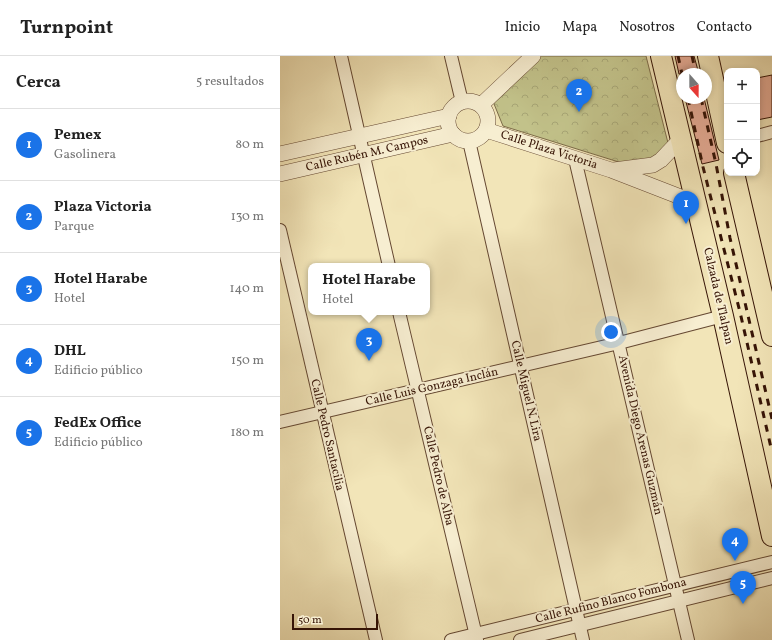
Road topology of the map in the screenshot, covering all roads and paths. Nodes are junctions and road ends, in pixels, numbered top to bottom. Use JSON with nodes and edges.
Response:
{"nodes":[{"id":1,"x":341,"y":56,"type":"edge"},
{"id":2,"x":451,"y":56,"type":"edge"},
{"id":3,"x":533,"y":56,"type":"edge"},
{"id":4,"x":661,"y":56,"type":"edge"},
{"id":5,"x":708,"y":56,"type":"edge"},
{"id":6,"x":462,"y":102,"type":"junction"},
{"id":7,"x":481,"y":106,"type":"junction"},
{"id":8,"x":449,"y":116,"type":"junction"},
{"id":9,"x":486,"y":130,"type":"junction"},
{"id":10,"x":772,"y":132,"type":"edge"},
{"id":11,"x":453,"y":134,"type":"junction"},
{"id":12,"x":760,"y":135,"type":"edge"},
{"id":13,"x":358,"y":136,"type":"junction"},
{"id":14,"x":680,"y":140,"type":"junction"},
{"id":15,"x":726,"y":140,"type":"edge"},
{"id":16,"x":469,"y":141,"type":"junction"},
{"id":17,"x":280,"y":154,"type":"edge"},
{"id":18,"x":362,"y":155,"type":"junction"},
{"id":19,"x":575,"y":159,"type":"junction"},
{"id":20,"x":611,"y":170,"type":"junction"},
{"id":21,"x":280,"y":174,"type":"edge"},
{"id":22,"x":735,"y":176,"type":"edge"},
{"id":23,"x":696,"y":203,"type":"junction"},
{"id":24,"x":280,"y":230,"type":"edge"},
{"id":25,"x":388,"y":263,"type":"edge"},
{"id":26,"x":400,"y":315,"type":"edge"},
{"id":27,"x":723,"y":316,"type":"junction"},
{"id":28,"x":771,"y":327,"type":"edge"},
{"id":29,"x":619,"y":343,"type":"junction"},
{"id":30,"x":520,"y":365,"type":"junction"},
{"id":31,"x":418,"y":390,"type":"junction"},
{"id":32,"x":322,"y":412,"type":"junction"},
{"id":33,"x":280,"y":422,"type":"edge"},
{"id":34,"x":772,"y":536,"type":"edge"},
{"id":35,"x":772,"y":562,"type":"edge"},
{"id":36,"x":772,"y":578,"type":"edge"},
{"id":37,"x":675,"y":585,"type":"junction"},
{"id":38,"x":678,"y":601,"type":"junction"},
{"id":39,"x":576,"y":610,"type":"junction"},
{"id":40,"x":579,"y":624,"type":"junction"},
{"id":41,"x":476,"y":637,"type":"edge"},
{"id":42,"x":376,"y":640,"type":"edge"},
{"id":43,"x":451,"y":640,"type":"edge"},
{"id":44,"x":520,"y":640,"type":"edge"},
{"id":45,"x":583,"y":640,"type":"edge"},
{"id":46,"x":688,"y":640,"type":"edge"}],
"edges":[{"from":1,"to":13,"type":"street"},
{"from":2,"to":6,"type":"street"},
{"from":3,"to":7,"type":"street"},
{"from":4,"to":14,"type":"highway","name":"Calzada de Tlalpan"},
{"from":5,"to":15,"type":"highway"},
{"from":6,"to":7,"type":"street"},
{"from":6,"to":8,"type":"street"},
{"from":7,"to":9,"type":"street"},
{"from":8,"to":11,"type":"street"},
{"from":8,"to":13,"type":"street","name":"Calle Rubén M. Campos"},
{"from":9,"to":16,"type":"street"},
{"from":9,"to":19,"type":"street","name":"Calle Plaza Victoria"},
{"from":10,"to":12,"type":"street"},
{"from":11,"to":16,"type":"street"},
{"from":11,"to":18,"type":"street","name":"Calle Rubén M. Campos"},
{"from":13,"to":17,"type":"street","name":"Calle Rubén M. Campos"},
{"from":13,"to":18,"type":"street"},
{"from":14,"to":20,"type":"street","name":"Calle Plaza Victoria"},
{"from":14,"to":23,"type":"highway","name":"Calzada de Tlalpan"},
{"from":16,"to":30,"type":"street","name":"Calle Miguel N. Lira"},
{"from":18,"to":21,"type":"street","name":"Calle Rubén M. Campos"},
{"from":18,"to":25,"type":"street"},
{"from":19,"to":20,"type":"street","name":"Calle Plaza Victoria"},
{"from":19,"to":29,"type":"street","name":"Avenida Diego Arenas Guzmán"},
{"from":20,"to":23,"type":"street","name":"Calle Plaza Victoria"},
{"from":22,"to":28,"type":"highway"},
{"from":23,"to":27,"type":"highway","name":"Calzada de Tlalpan"},
{"from":24,"to":32,"type":"street","name":"Calle Pedro Santacilia"},
{"from":26,"to":31,"type":"street","name":"Calle Pedro de Alba"},
{"from":27,"to":29,"type":"street","name":"Calle Luis Gonzaga Inclán"},
{"from":27,"to":34,"type":"highway","name":"Calzada de Tlalpan"},
{"from":29,"to":30,"type":"street","name":"Calle Luis Gonzaga Inclán"},
{"from":29,"to":37,"type":"street","name":"Avenida Diego Arenas Guzmán"},
{"from":30,"to":31,"type":"street","name":"Calle Luis Gonzaga Inclán"},
{"from":30,"to":39,"type":"street","name":"Calle Miguel N. Lira"},
{"from":31,"to":32,"type":"street","name":"Calle Luis Gonzaga Inclán"},
{"from":31,"to":41,"type":"street","name":"Calle Pedro de Alba"},
{"from":32,"to":33,"type":"street","name":"Calle Luis Gonzaga Inclán"},
{"from":32,"to":42,"type":"street","name":"Calle Pedro Santacilia"},
{"from":35,"to":37,"type":"street","name":"Calle Rufino Blanco Fombona"},
{"from":36,"to":38,"type":"street","name":"Calle Rufino Blanco Fombona"},
{"from":37,"to":38,"type":"street","name":"Avenida Diego Arenas Guzmán"},
{"from":37,"to":39,"type":"street","name":"Calle Rufino Blanco Fombona"},
{"from":38,"to":40,"type":"street","name":"Calle Rufino Blanco Fombona"},
{"from":38,"to":46,"type":"street","name":"Avenida Diego Arenas Guzmán"},
{"from":39,"to":40,"type":"street","name":"Calle Miguel N. Lira"},
{"from":39,"to":41,"type":"street","name":"Calle Rufino Blanco Fombona"},
{"from":40,"to":44,"type":"street","name":"Calle Rufino Blanco Fombona"},
{"from":40,"to":45,"type":"street","name":"Calle Miguel N. Lira"},
{"from":41,"to":43,"type":"street","name":"Calle Rufino Blanco Fombona"}]}
